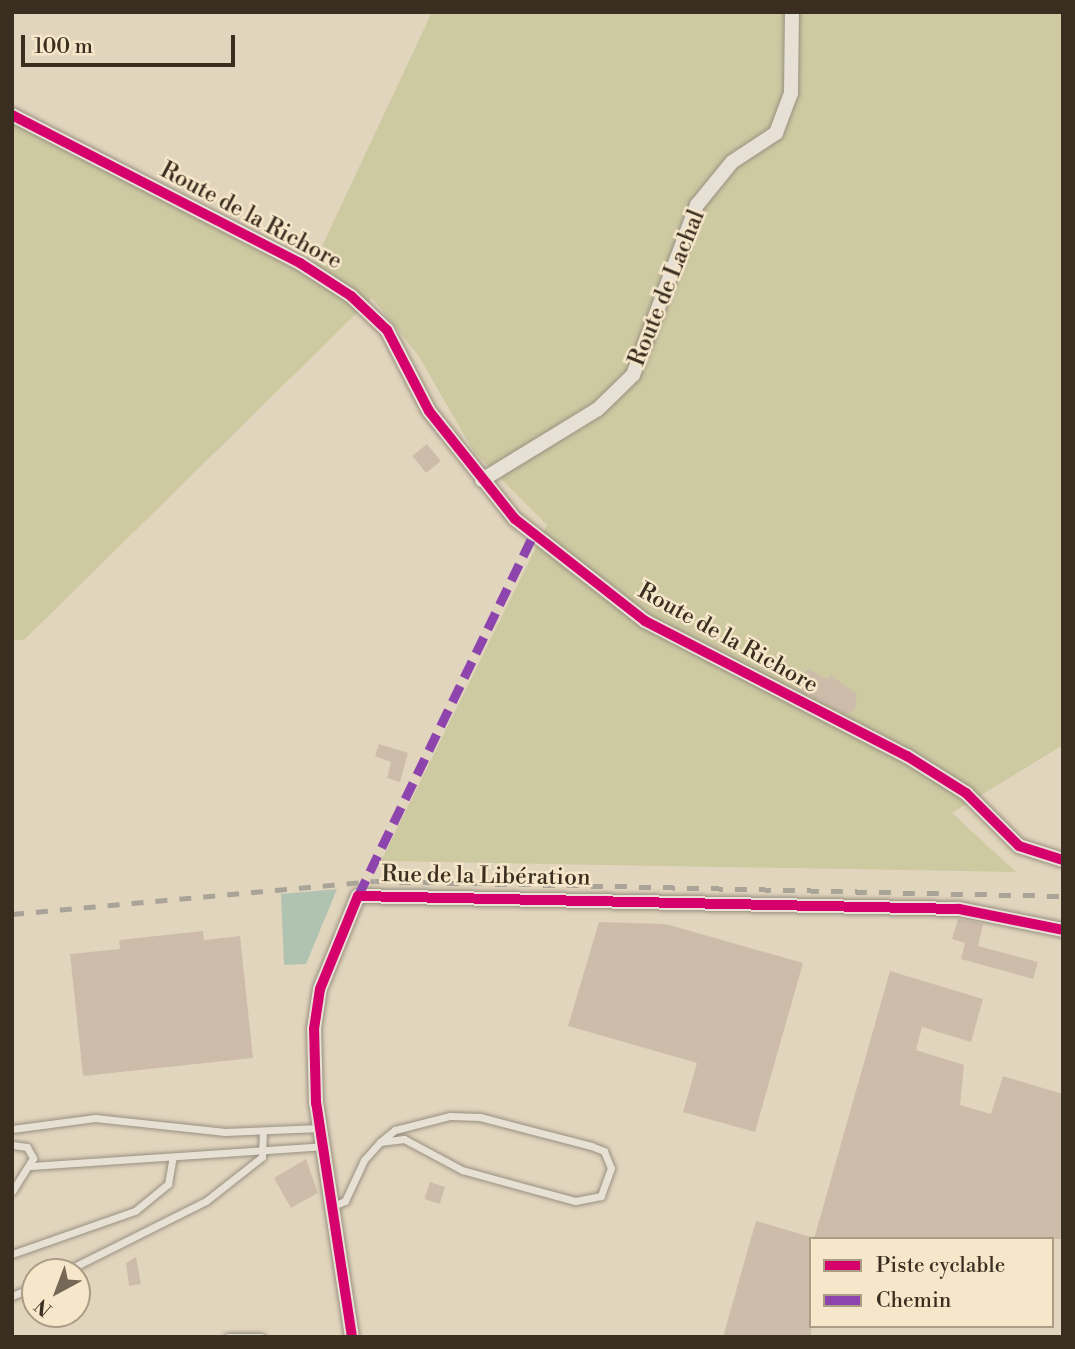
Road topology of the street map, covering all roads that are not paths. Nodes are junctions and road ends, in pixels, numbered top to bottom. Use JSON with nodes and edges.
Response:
{"nodes":[{"id":1,"x":792,"y":12,"type":"edge"},
{"id":2,"x":12,"y":114,"type":"edge"},
{"id":3,"x":482,"y":480,"type":"junction"},
{"id":4,"x":1063,"y":860,"type":"edge"},
{"id":5,"x":1063,"y":929,"type":"edge"},
{"id":6,"x":320,"y":1128,"type":"junction"},
{"id":7,"x":12,"y":1129,"type":"edge"},
{"id":8,"x":263,"y":1134,"type":"junction"},
{"id":9,"x":380,"y":1142,"type":"junction"},
{"id":10,"x":12,"y":1145,"type":"edge"},
{"id":11,"x":322,"y":1146,"type":"junction"},
{"id":12,"x":263,"y":1151,"type":"junction"},
{"id":13,"x":173,"y":1157,"type":"junction"},
{"id":14,"x":31,"y":1167,"type":"junction"},
{"id":15,"x":12,"y":1191,"type":"edge"},
{"id":16,"x":332,"y":1206,"type":"junction"},
{"id":17,"x":12,"y":1254,"type":"edge"},
{"id":18,"x":91,"y":1258,"type":"edge"},
{"id":19,"x":228,"y":1337,"type":"edge"},
{"id":20,"x":261,"y":1337,"type":"edge"},
{"id":21,"x":352,"y":1337,"type":"edge"}],
"edges":[{"from":1,"to":3,"type":"street","name":"Route de Lachal"},
{"from":2,"to":3,"type":"street","name":"Route de la Richore"},
{"from":3,"to":4,"type":"street","name":"Route de la Richore"},
{"from":5,"to":6,"type":"street","name":"Rue de la Libération"},
{"from":6,"to":8,"type":"lane"},
{"from":6,"to":11,"type":"street","name":"Rue de la Libération"},
{"from":7,"to":8,"type":"lane"},
{"from":8,"to":12,"type":"lane"},
{"from":9,"to":9,"type":"lane"},
{"from":9,"to":16,"type":"lane"},
{"from":10,"to":14,"type":"lane"},
{"from":11,"to":12,"type":"lane"},
{"from":11,"to":16,"type":"street","name":"Rue de la Libération"},
{"from":12,"to":13,"type":"lane"},
{"from":12,"to":18,"type":"lane"},
{"from":13,"to":14,"type":"lane"},
{"from":13,"to":17,"type":"lane"},
{"from":14,"to":15,"type":"lane"},
{"from":16,"to":21,"type":"street","name":"Rue de la Libération"},
{"from":19,"to":20,"type":"lane"}]}
